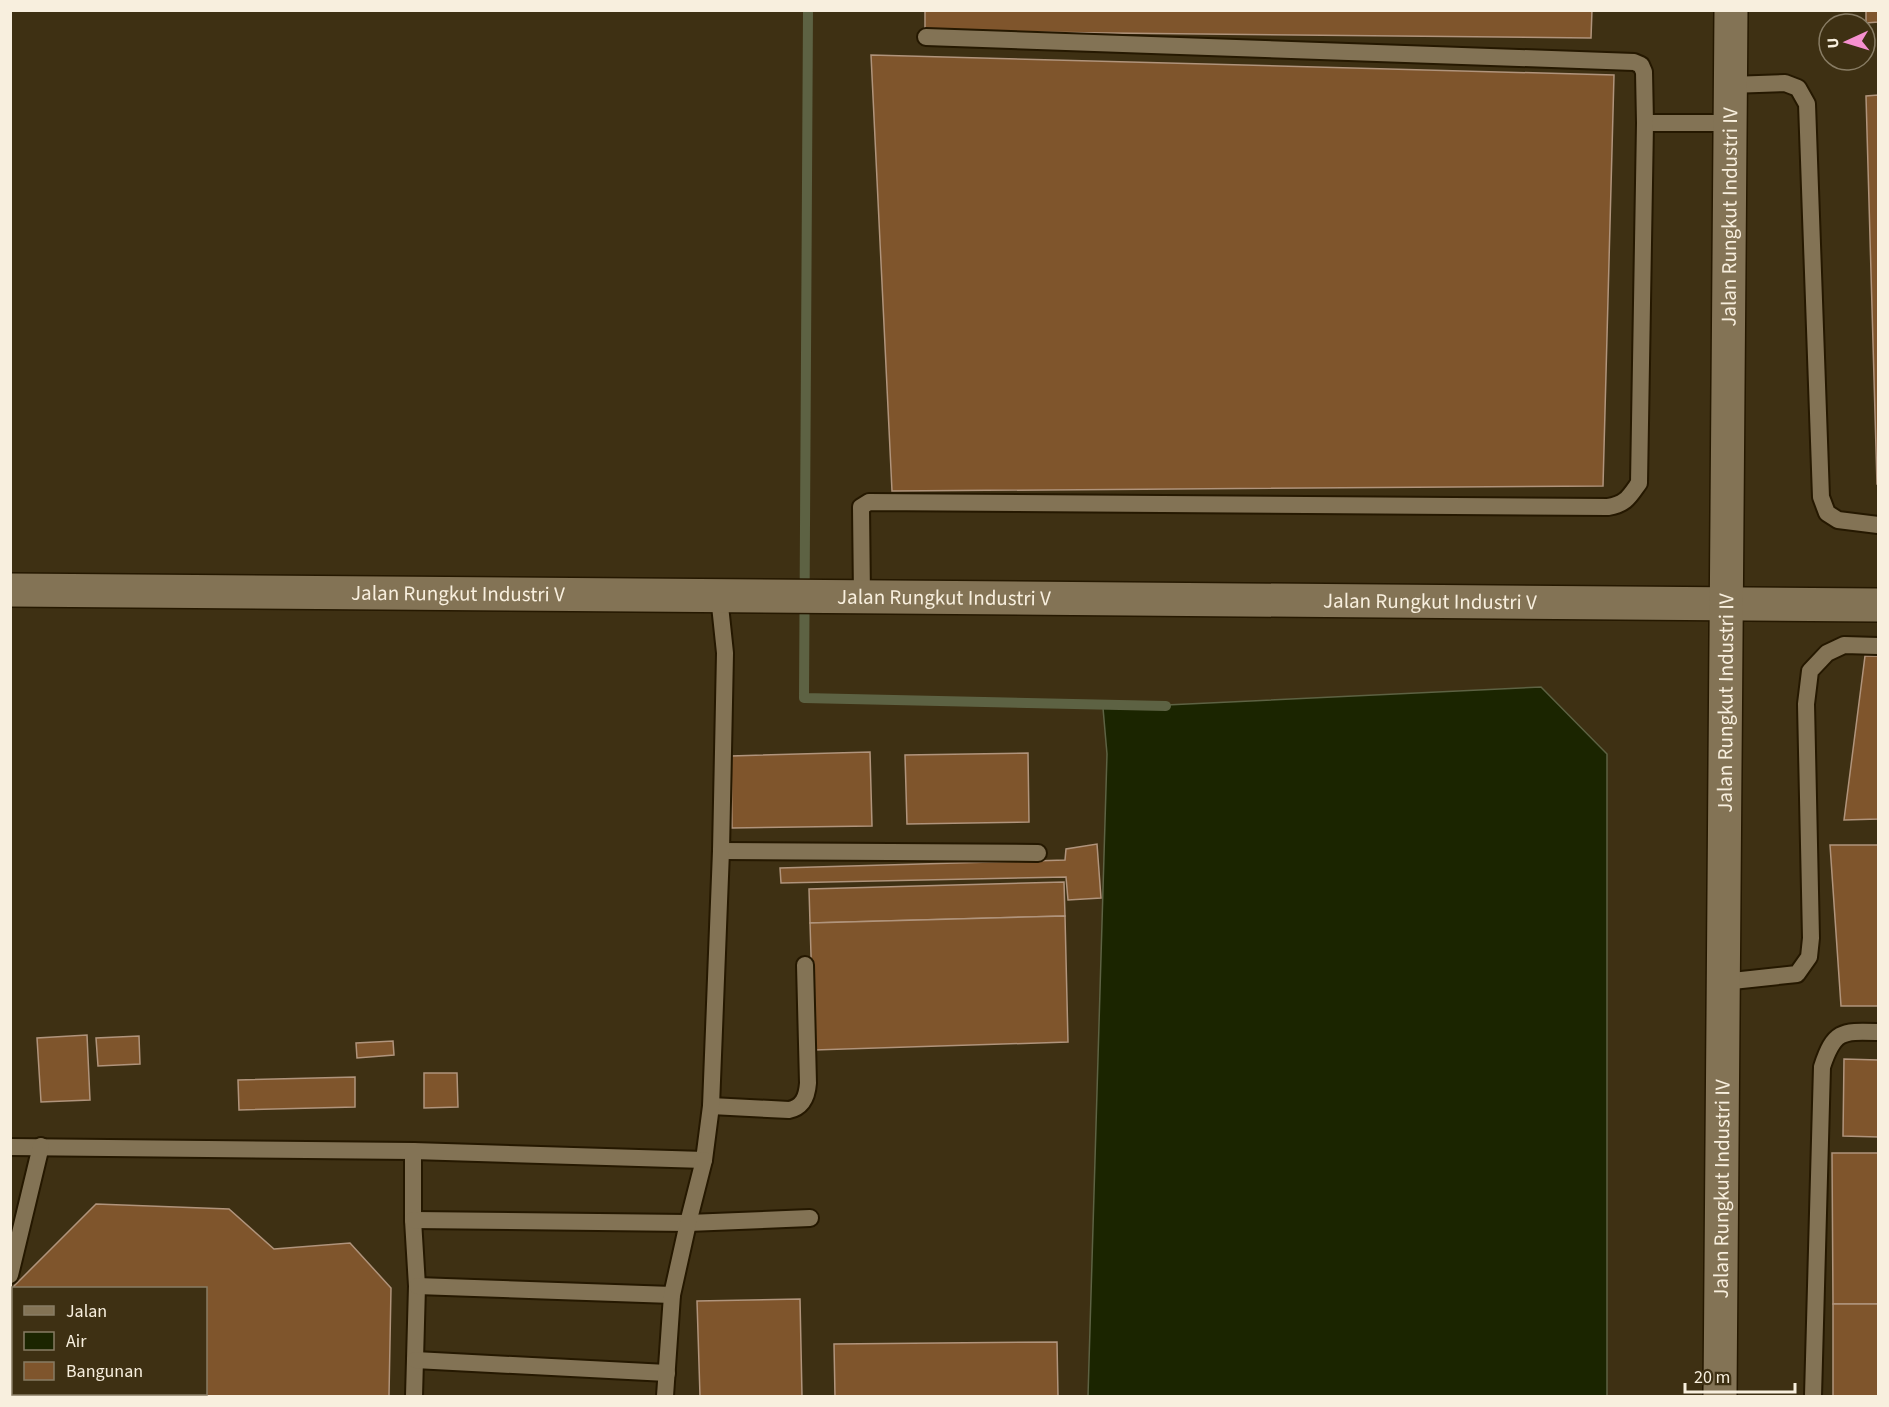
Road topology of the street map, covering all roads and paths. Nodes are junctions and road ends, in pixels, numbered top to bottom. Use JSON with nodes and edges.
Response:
{"nodes":[{"id":1,"x":1731,"y":10,"type":"edge"},
{"id":2,"x":926,"y":37,"type":"dead end"},
{"id":3,"x":1730,"y":85,"type":"junction"},
{"id":4,"x":1645,"y":123,"type":"junction"},
{"id":5,"x":1730,"y":123,"type":"junction"},
{"id":6,"x":1878,"y":525,"type":"edge"},
{"id":7,"x":10,"y":590,"type":"edge"},
{"id":8,"x":719,"y":596,"type":"junction"},
{"id":9,"x":846,"y":597,"type":"junction"},
{"id":10,"x":1726,"y":604,"type":"junction"},
{"id":11,"x":1878,"y":605,"type":"edge"},
{"id":12,"x":1878,"y":646,"type":"edge"},
{"id":13,"x":721,"y":850,"type":"junction"},
{"id":14,"x":1038,"y":853,"type":"dead end"},
{"id":15,"x":805,"y":965,"type":"dead end"},
{"id":16,"x":1723,"y":982,"type":"junction"},
{"id":17,"x":1878,"y":1032,"type":"edge"},
{"id":18,"x":711,"y":1106,"type":"junction"},
{"id":19,"x":41,"y":1146,"type":"junction"},
{"id":20,"x":10,"y":1147,"type":"edge"},
{"id":21,"x":413,"y":1151,"type":"junction"},
{"id":22,"x":704,"y":1160,"type":"junction"},
{"id":23,"x":810,"y":1218,"type":"dead end"},
{"id":24,"x":413,"y":1220,"type":"junction"},
{"id":25,"x":688,"y":1223,"type":"junction"},
{"id":26,"x":10,"y":1275,"type":"edge"},
{"id":27,"x":417,"y":1286,"type":"junction"},
{"id":28,"x":672,"y":1295,"type":"junction"},
{"id":29,"x":415,"y":1360,"type":"junction"},
{"id":30,"x":667,"y":1373,"type":"junction"},
{"id":31,"x":414,"y":1396,"type":"edge"},
{"id":32,"x":665,"y":1396,"type":"edge"},
{"id":33,"x":1720,"y":1396,"type":"edge"},
{"id":34,"x":1813,"y":1396,"type":"edge"}],
"edges":[{"from":1,"to":3,"type":"street","name":"Jalan Rungkut Industri IV"},
{"from":2,"to":4,"type":"lane"},
{"from":3,"to":5,"type":"street","name":"Jalan Rungkut Industri IV"},
{"from":3,"to":6,"type":"lane"},
{"from":4,"to":5,"type":"lane"},
{"from":4,"to":9,"type":"lane"},
{"from":5,"to":10,"type":"street","name":"Jalan Rungkut Industri IV"},
{"from":7,"to":8,"type":"street","name":"Jalan Rungkut Industri V"},
{"from":8,"to":9,"type":"street","name":"Jalan Rungkut Industri V"},
{"from":8,"to":13,"type":"lane"},
{"from":9,"to":10,"type":"street","name":"Jalan Rungkut Industri V"},
{"from":10,"to":11,"type":"street","name":"Jalan Rungkut Industri V"},
{"from":10,"to":16,"type":"street","name":"Jalan Rungkut Industri IV"},
{"from":12,"to":16,"type":"lane"},
{"from":13,"to":14,"type":"lane"},
{"from":13,"to":18,"type":"lane"},
{"from":15,"to":18,"type":"lane"},
{"from":16,"to":33,"type":"street","name":"Jalan Rungkut Industri IV"},
{"from":17,"to":34,"type":"lane"},
{"from":18,"to":22,"type":"lane"},
{"from":19,"to":20,"type":"lane"},
{"from":19,"to":21,"type":"lane"},
{"from":19,"to":26,"type":"lane"},
{"from":21,"to":22,"type":"lane"},
{"from":21,"to":24,"type":"lane"},
{"from":22,"to":25,"type":"lane"},
{"from":23,"to":25,"type":"lane"},
{"from":24,"to":25,"type":"lane"},
{"from":24,"to":27,"type":"lane"},
{"from":25,"to":28,"type":"lane"},
{"from":27,"to":28,"type":"lane"},
{"from":27,"to":29,"type":"lane"},
{"from":28,"to":30,"type":"lane"},
{"from":29,"to":30,"type":"lane"},
{"from":29,"to":31,"type":"lane"},
{"from":30,"to":32,"type":"lane"}]}
